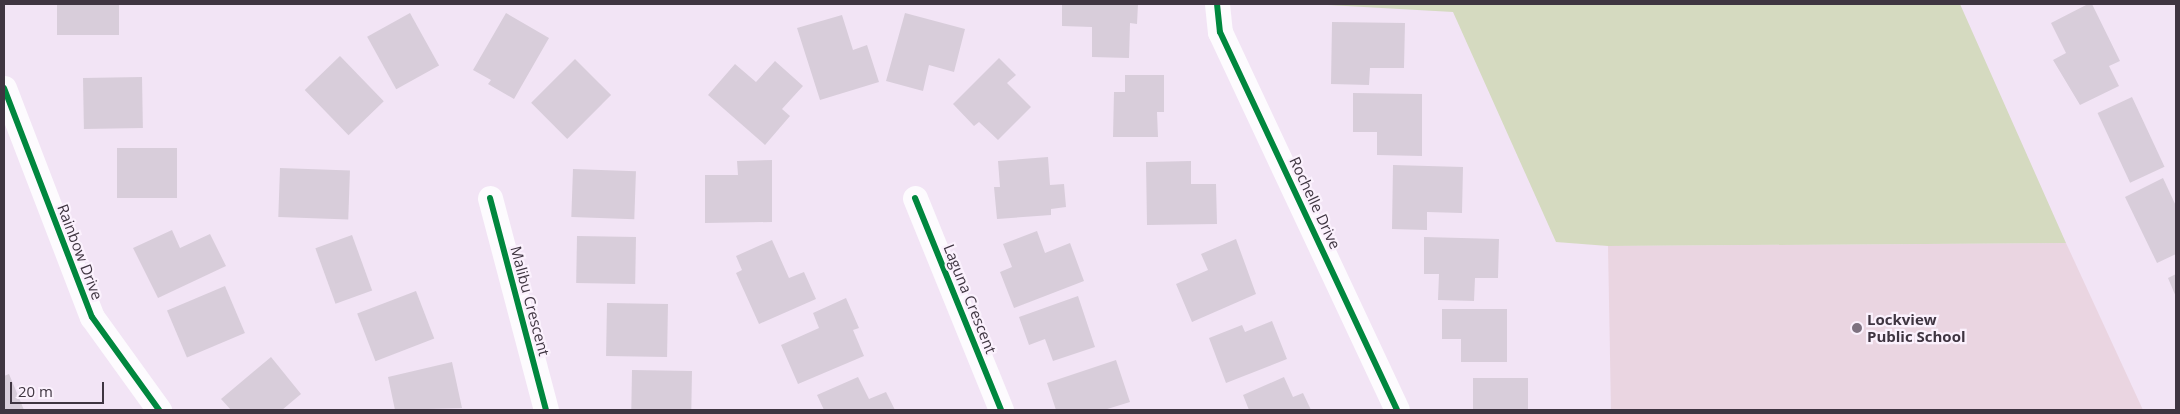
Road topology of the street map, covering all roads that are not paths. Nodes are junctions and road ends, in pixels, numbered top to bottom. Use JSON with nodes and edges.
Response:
{"nodes":[{"id":1,"x":1218,"y":4,"type":"edge"},
{"id":2,"x":4,"y":88,"type":"edge"},
{"id":3,"x":490,"y":198,"type":"dead end"},
{"id":4,"x":915,"y":198,"type":"dead end"},
{"id":5,"x":159,"y":410,"type":"edge"},
{"id":6,"x":546,"y":410,"type":"edge"},
{"id":7,"x":1001,"y":410,"type":"edge"},
{"id":8,"x":1398,"y":410,"type":"edge"}],
"edges":[{"from":1,"to":8,"type":"street","name":"Rochelle Drive"},
{"from":2,"to":5,"type":"street","name":"Rainbow Drive"},
{"from":3,"to":6,"type":"street","name":"Malibu Crescent"},
{"from":4,"to":7,"type":"street","name":"Laguna Crescent"}]}
